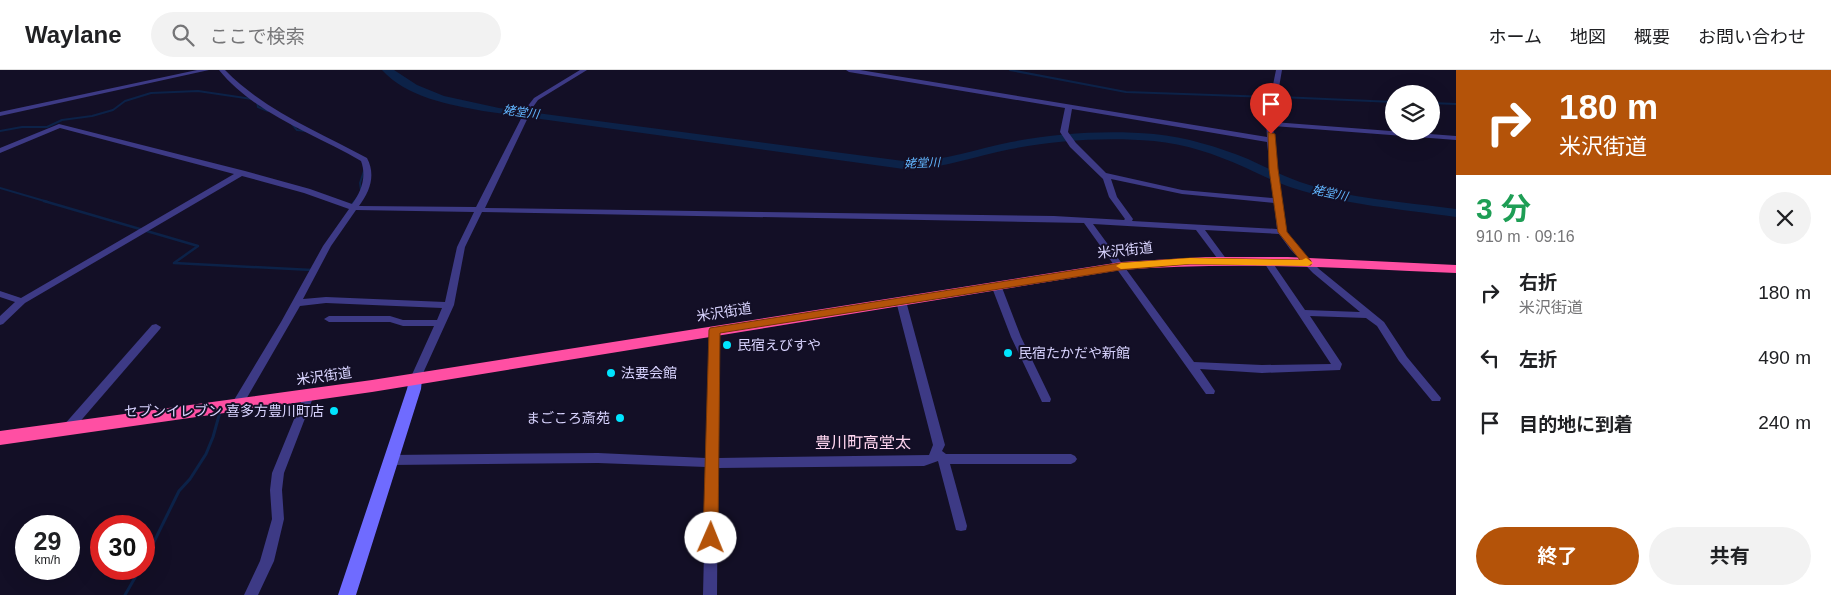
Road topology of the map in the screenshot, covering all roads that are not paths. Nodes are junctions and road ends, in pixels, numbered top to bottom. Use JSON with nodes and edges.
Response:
{"nodes":[{"id":1,"x":206,"y":70,"type":"edge"},
{"id":2,"x":222,"y":70,"type":"edge"},
{"id":3,"x":584,"y":70,"type":"edge"},
{"id":4,"x":850,"y":70,"type":"edge"},
{"id":5,"x":1279,"y":70,"type":"edge"},
{"id":6,"x":877,"y":72,"type":"edge"},
{"id":7,"x":1069,"y":107,"type":"junction"},
{"id":8,"x":0,"y":114,"type":"edge"},
{"id":9,"x":1270,"y":124,"type":"junction"},
{"id":10,"x":1456,"y":138,"type":"edge"},
{"id":11,"x":1271,"y":140,"type":"junction"},
{"id":12,"x":0,"y":152,"type":"edge"},
{"id":13,"x":242,"y":173,"type":"junction"},
{"id":14,"x":1105,"y":175,"type":"junction"},
{"id":15,"x":1278,"y":201,"type":"junction"},
{"id":16,"x":354,"y":208,"type":"junction"},
{"id":17,"x":481,"y":210,"type":"junction"},
{"id":18,"x":1088,"y":221,"type":"junction"},
{"id":19,"x":1128,"y":223,"type":"junction"},
{"id":20,"x":1198,"y":226,"type":"junction"},
{"id":21,"x":1282,"y":232,"type":"junction"},
{"id":22,"x":1223,"y":260,"type":"junction"},
{"id":23,"x":1267,"y":261,"type":"junction"},
{"id":24,"x":1308,"y":263,"type":"junction"},
{"id":25,"x":1120,"y":266,"type":"junction"},
{"id":26,"x":1456,"y":268,"type":"edge"},
{"id":27,"x":996,"y":286,"type":"junction"},
{"id":28,"x":0,"y":294,"type":"edge"},
{"id":29,"x":901,"y":300,"type":"junction"},
{"id":30,"x":22,"y":301,"type":"junction"},
{"id":31,"x":296,"y":303,"type":"junction"},
{"id":32,"x":449,"y":305,"type":"junction"},
{"id":33,"x":1301,"y":313,"type":"junction"},
{"id":34,"x":1368,"y":315,"type":"junction"},
{"id":35,"x":329,"y":319,"type":"dead end"},
{"id":36,"x":0,"y":322,"type":"edge"},
{"id":37,"x":441,"y":323,"type":"junction"},
{"id":38,"x":156,"y":327,"type":"dead end"},
{"id":39,"x":714,"y":330,"type":"junction"},
{"id":40,"x":1192,"y":365,"type":"junction"},
{"id":41,"x":415,"y":379,"type":"junction"},
{"id":42,"x":1210,"y":391,"type":"dead end"},
{"id":43,"x":309,"y":395,"type":"junction"},
{"id":44,"x":1436,"y":398,"type":"dead end"},
{"id":45,"x":1046,"y":399,"type":"dead end"},
{"id":46,"x":237,"y":405,"type":"junction"},
{"id":47,"x":67,"y":429,"type":"junction"},
{"id":48,"x":0,"y":438,"type":"edge"},
{"id":49,"x":940,"y":456,"type":"junction"},
{"id":50,"x":1071,"y":458,"type":"dead end"},
{"id":51,"x":390,"y":460,"type":"junction"},
{"id":52,"x":711,"y":463,"type":"junction"},
{"id":53,"x":961,"y":526,"type":"dead end"},
{"id":54,"x":251,"y":595,"type":"edge"},
{"id":55,"x":347,"y":595,"type":"edge"},
{"id":56,"x":710,"y":595,"type":"edge"}],
"edges":[{"from":1,"to":8,"type":"street"},
{"from":2,"to":16,"type":"street"},
{"from":3,"to":17,"type":"street"},
{"from":4,"to":6,"type":"street"},
{"from":5,"to":9,"type":"street"},
{"from":6,"to":7,"type":"street"},
{"from":7,"to":11,"type":"street"},
{"from":7,"to":14,"type":"street"},
{"from":9,"to":10,"type":"street"},
{"from":9,"to":11,"type":"street"},
{"from":11,"to":15,"type":"street"},
{"from":12,"to":13,"type":"street"},
{"from":13,"to":16,"type":"street"},
{"from":13,"to":30,"type":"street"},
{"from":14,"to":15,"type":"street"},
{"from":14,"to":19,"type":"street"},
{"from":15,"to":21,"type":"street"},
{"from":16,"to":17,"type":"street"},
{"from":16,"to":31,"type":"street"},
{"from":17,"to":18,"type":"street"},
{"from":17,"to":32,"type":"street"},
{"from":18,"to":19,"type":"street"},
{"from":18,"to":25,"type":"street"},
{"from":19,"to":20,"type":"street"},
{"from":20,"to":21,"type":"street"},
{"from":20,"to":22,"type":"street"},
{"from":21,"to":24,"type":"street"},
{"from":22,"to":23,"type":"highway","name":"米沢街道"},
{"from":22,"to":25,"type":"highway","name":"米沢街道"},
{"from":23,"to":24,"type":"highway","name":"米沢街道"},
{"from":23,"to":33,"type":"street"},
{"from":24,"to":26,"type":"highway","name":"米沢街道"},
{"from":24,"to":34,"type":"street"},
{"from":25,"to":27,"type":"highway","name":"米沢街道"},
{"from":25,"to":40,"type":"street"},
{"from":27,"to":29,"type":"highway","name":"米沢街道"},
{"from":27,"to":45,"type":"street"},
{"from":28,"to":30,"type":"street"},
{"from":29,"to":39,"type":"highway","name":"米沢街道"},
{"from":29,"to":49,"type":"street"},
{"from":30,"to":36,"type":"street"},
{"from":31,"to":32,"type":"street"},
{"from":31,"to":46,"type":"street"},
{"from":32,"to":37,"type":"street"},
{"from":33,"to":34,"type":"street"},
{"from":33,"to":40,"type":"street"},
{"from":34,"to":44,"type":"street"},
{"from":35,"to":37,"type":"street"},
{"from":37,"to":41,"type":"street"},
{"from":38,"to":47,"type":"street"},
{"from":39,"to":41,"type":"highway","name":"米沢街道"},
{"from":39,"to":52,"type":"street"},
{"from":40,"to":42,"type":"street"},
{"from":41,"to":43,"type":"highway","name":"米沢街道"},
{"from":41,"to":51,"type":"street"},
{"from":43,"to":46,"type":"highway","name":"米沢街道"},
{"from":43,"to":54,"type":"street"},
{"from":46,"to":47,"type":"highway","name":"米沢街道"},
{"from":47,"to":48,"type":"highway","name":"米沢街道"},
{"from":49,"to":50,"type":"street"},
{"from":49,"to":52,"type":"street"},
{"from":49,"to":53,"type":"street"},
{"from":51,"to":52,"type":"street"},
{"from":51,"to":55,"type":"street"},
{"from":52,"to":56,"type":"street"}]}
